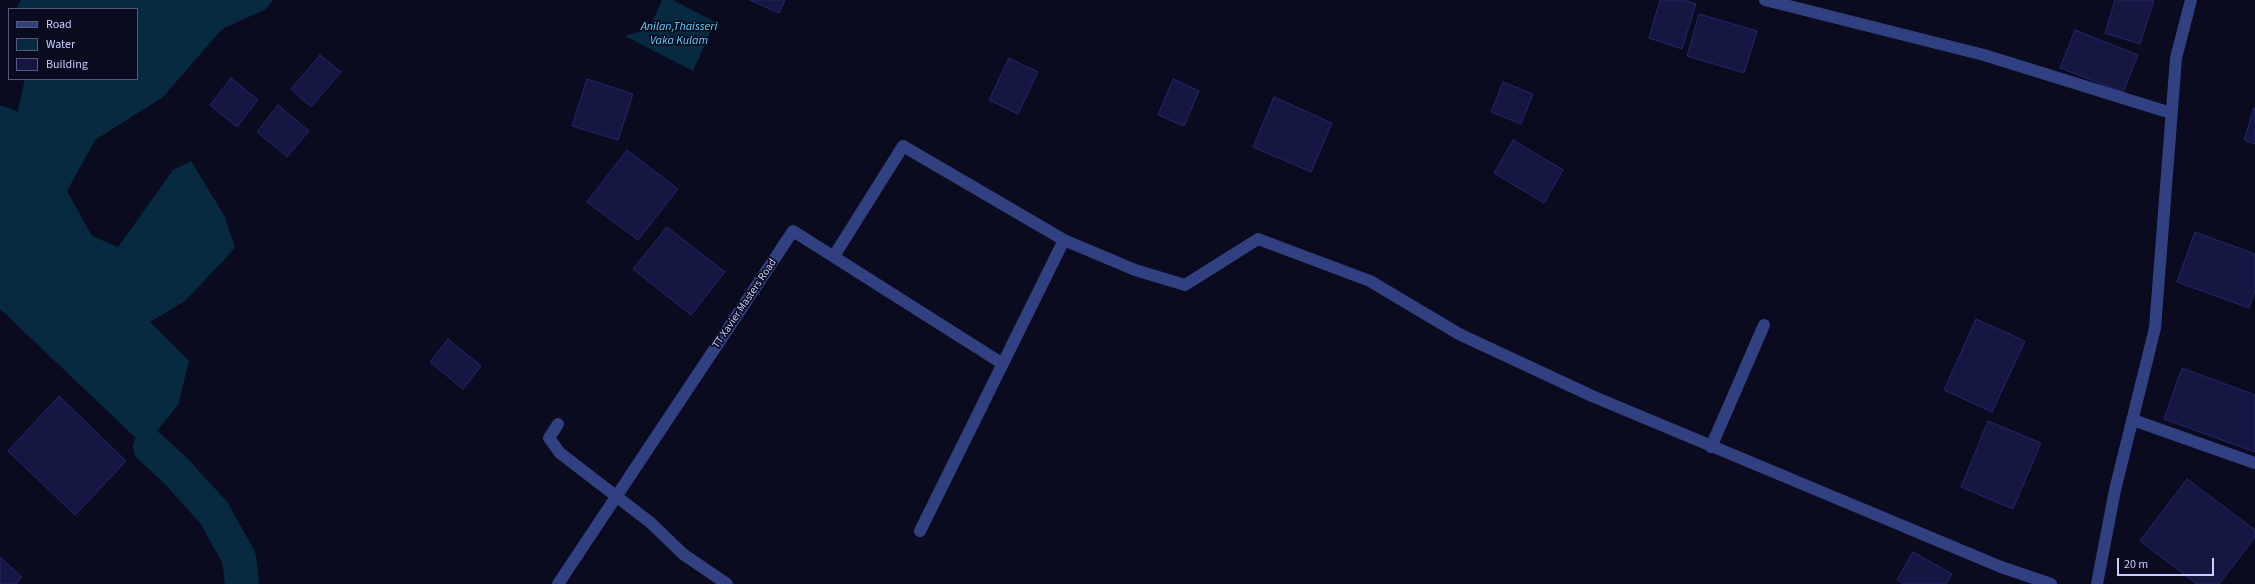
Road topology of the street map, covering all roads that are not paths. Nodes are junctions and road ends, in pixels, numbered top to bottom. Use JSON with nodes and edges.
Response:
{"nodes":[{"id":1,"x":1765,"y":0,"type":"edge"},
{"id":2,"x":2191,"y":0,"type":"edge"},
{"id":3,"x":2171,"y":113,"type":"junction"},
{"id":4,"x":1064,"y":240,"type":"junction"},
{"id":5,"x":834,"y":256,"type":"junction"},
{"id":6,"x":1764,"y":325,"type":"dead end"},
{"id":7,"x":1003,"y":364,"type":"junction"},
{"id":8,"x":2133,"y":420,"type":"junction"},
{"id":9,"x":558,"y":424,"type":"dead end"},
{"id":10,"x":1711,"y":447,"type":"junction"},
{"id":11,"x":2255,"y":463,"type":"edge"},
{"id":12,"x":617,"y":496,"type":"junction"},
{"id":13,"x":920,"y":531,"type":"dead end"},
{"id":14,"x":558,"y":584,"type":"edge"},
{"id":15,"x":728,"y":584,"type":"edge"},
{"id":16,"x":2051,"y":584,"type":"edge"},
{"id":17,"x":2096,"y":584,"type":"edge"}],
"edges":[{"from":1,"to":3,"type":"street"},
{"from":2,"to":3,"type":"street"},
{"from":3,"to":8,"type":"street"},
{"from":4,"to":5,"type":"street"},
{"from":4,"to":7,"type":"street"},
{"from":4,"to":10,"type":"street"},
{"from":5,"to":7,"type":"street","name":"TT Xavier Masters Road"},
{"from":5,"to":12,"type":"street","name":"TT Xavier Masters Road"},
{"from":6,"to":10,"type":"street"},
{"from":7,"to":13,"type":"street"},
{"from":8,"to":11,"type":"street"},
{"from":8,"to":17,"type":"street"},
{"from":9,"to":12,"type":"street"},
{"from":10,"to":16,"type":"street"},
{"from":12,"to":14,"type":"street","name":"TT Xavier Masters Road"},
{"from":12,"to":15,"type":"street"}]}
